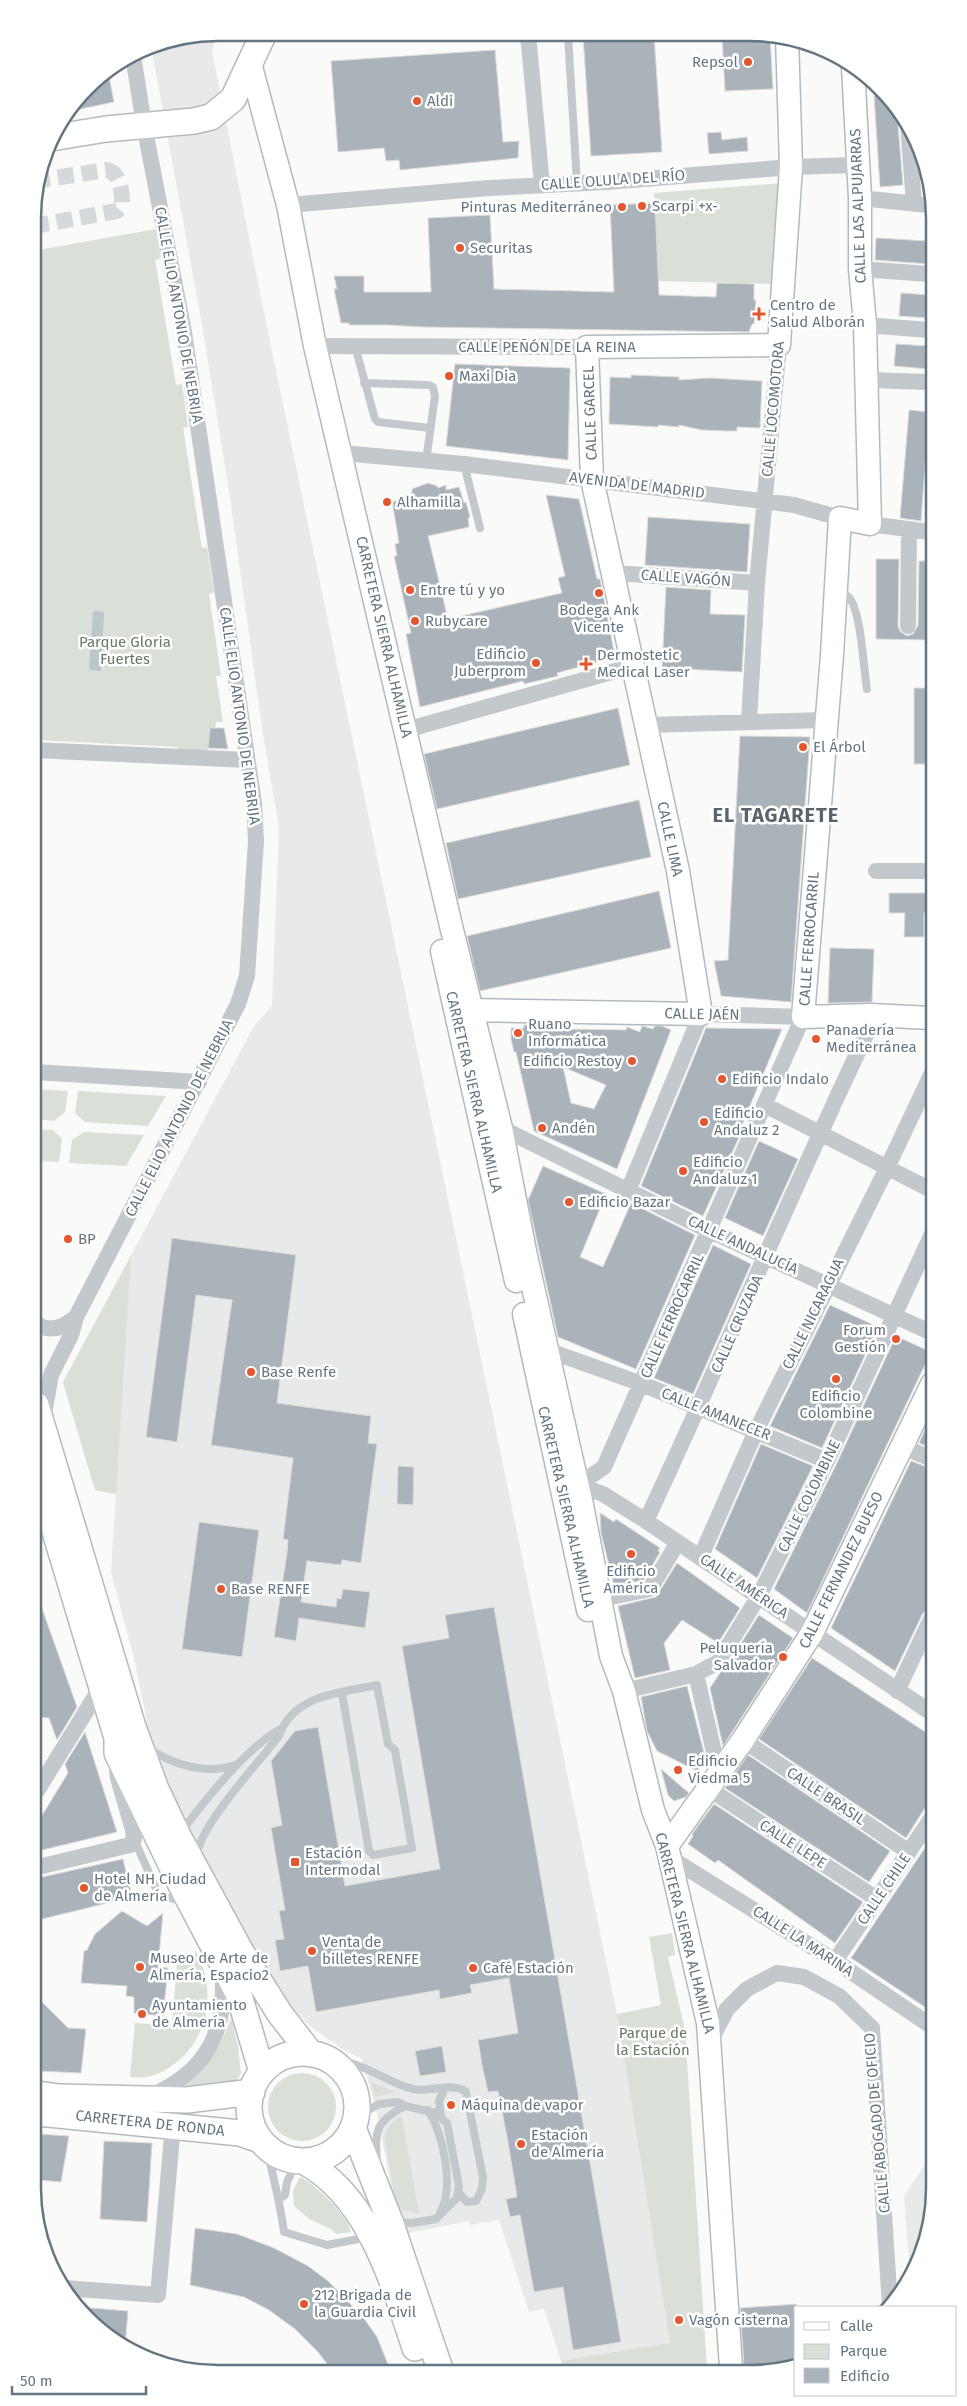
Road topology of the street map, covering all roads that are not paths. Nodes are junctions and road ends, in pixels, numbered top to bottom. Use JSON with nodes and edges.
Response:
{"nodes":[{"id":1,"x":529,"y":41,"type":"edge"},
{"id":2,"x":568,"y":41,"type":"edge"},
{"id":3,"x":260,"y":42,"type":"edge"},
{"id":4,"x":787,"y":46,"type":"edge"},
{"id":5,"x":134,"y":62,"type":"edge"},
{"id":6,"x":250,"y":63,"type":"junction"},
{"id":7,"x":853,"y":75,"type":"edge"},
{"id":8,"x":144,"y":125,"type":"junction"},
{"id":9,"x":61,"y":137,"type":"edge"},
{"id":10,"x":912,"y":151,"type":"edge"},
{"id":11,"x":857,"y":165,"type":"junction"},
{"id":12,"x":791,"y":167,"type":"junction"},
{"id":13,"x":577,"y":183,"type":"junction"},
{"id":14,"x":542,"y":185,"type":"junction"},
{"id":15,"x":860,"y":198,"type":"junction"},
{"id":16,"x":921,"y":204,"type":"edge"},
{"id":17,"x":288,"y":205,"type":"junction"},
{"id":18,"x":300,"y":263,"type":"junction"},
{"id":19,"x":860,"y":269,"type":"junction"},
{"id":20,"x":926,"y":274,"type":"edge"},
{"id":21,"x":865,"y":325,"type":"junction"},
{"id":22,"x":926,"y":330,"type":"edge"},
{"id":23,"x":779,"y":345,"type":"junction"},
{"id":24,"x":315,"y":346,"type":"junction"},
{"id":25,"x":355,"y":346,"type":"junction"},
{"id":26,"x":588,"y":347,"type":"junction"},
{"id":27,"x":867,"y":380,"type":"junction"},
{"id":28,"x":926,"y":382,"type":"edge"},
{"id":29,"x":364,"y":383,"type":"junction"},
{"id":30,"x":430,"y":428,"type":"junction"},
{"id":31,"x":342,"y":453,"type":"junction"},
{"id":32,"x":426,"y":461,"type":"junction"},
{"id":33,"x":464,"y":464,"type":"junction"},
{"id":34,"x":592,"y":479,"type":"junction"},
{"id":35,"x":765,"y":501,"type":"junction"},
{"id":36,"x":840,"y":518,"type":"junction"},
{"id":37,"x":870,"y":524,"type":"junction"},
{"id":38,"x":480,"y":528,"type":"dead end"},
{"id":39,"x":909,"y":530,"type":"junction"},
{"id":40,"x":926,"y":532,"type":"edge"},
{"id":41,"x":614,"y":573,"type":"junction"},
{"id":42,"x":758,"y":584,"type":"junction"},
{"id":43,"x":835,"y":589,"type":"junction"},
{"id":44,"x":908,"y":626,"type":"dead end"},
{"id":45,"x":633,"y":666,"type":"junction"},
{"id":46,"x":867,"y":689,"type":"dead end"},
{"id":47,"x":826,"y":720,"type":"junction"},
{"id":48,"x":749,"y":722,"type":"junction"},
{"id":49,"x":646,"y":725,"type":"junction"},
{"id":50,"x":406,"y":730,"type":"junction"},
{"id":51,"x":41,"y":750,"type":"edge"},
{"id":52,"x":248,"y":760,"type":"junction"},
{"id":53,"x":876,"y":871,"type":"dead end"},
{"id":54,"x":926,"y":871,"type":"edge"},
{"id":55,"x":433,"y":915,"type":"junction"},
{"id":56,"x":472,"y":1010,"type":"junction"},
{"id":57,"x":701,"y":1014,"type":"junction"},
{"id":58,"x":871,"y":1015,"type":"junction"},
{"id":59,"x":803,"y":1017,"type":"junction"},
{"id":60,"x":926,"y":1018,"type":"edge"},
{"id":61,"x":41,"y":1072,"type":"edge"},
{"id":62,"x":199,"y":1082,"type":"junction"},
{"id":63,"x":926,"y":1086,"type":"edge"},
{"id":64,"x":765,"y":1105,"type":"junction"},
{"id":65,"x":501,"y":1128,"type":"junction"},
{"id":66,"x":819,"y":1133,"type":"junction"},
{"id":67,"x":506,"y":1152,"type":"junction"},
{"id":68,"x":887,"y":1168,"type":"junction"},
{"id":69,"x":926,"y":1188,"type":"edge"},
{"id":70,"x":628,"y":1191,"type":"junction"},
{"id":71,"x":710,"y":1230,"type":"junction"},
{"id":72,"x":926,"y":1246,"type":"edge"},
{"id":73,"x":767,"y":1256,"type":"junction"},
{"id":74,"x":513,"y":1269,"type":"junction"},
{"id":75,"x":827,"y":1284,"type":"junction"},
{"id":76,"x":893,"y":1314,"type":"junction"},
{"id":77,"x":76,"y":1317,"type":"junction"},
{"id":78,"x":41,"y":1326,"type":"edge"},
{"id":79,"x":926,"y":1331,"type":"edge"},
{"id":80,"x":547,"y":1350,"type":"junction"},
{"id":81,"x":538,"y":1384,"type":"junction"},
{"id":82,"x":642,"y":1384,"type":"junction"},
{"id":83,"x":926,"y":1396,"type":"edge"},
{"id":84,"x":699,"y":1408,"type":"junction"},
{"id":85,"x":41,"y":1411,"type":"edge"},
{"id":86,"x":41,"y":1418,"type":"edge"},
{"id":87,"x":756,"y":1430,"type":"junction"},
{"id":88,"x":902,"y":1446,"type":"junction"},
{"id":89,"x":926,"y":1456,"type":"edge"},
{"id":90,"x":828,"y":1460,"type":"junction"},
{"id":91,"x":578,"y":1485,"type":"junction"},
{"id":92,"x":41,"y":1489,"type":"edge"},
{"id":93,"x":603,"y":1494,"type":"joint"},
{"id":94,"x":646,"y":1521,"type":"junction"},
{"id":95,"x":678,"y":1542,"type":"junction"},
{"id":96,"x":700,"y":1556,"type":"junction"},
{"id":97,"x":759,"y":1596,"type":"junction"},
{"id":98,"x":611,"y":1597,"type":"dead end"},
{"id":99,"x":926,"y":1630,"type":"edge"},
{"id":100,"x":812,"y":1633,"type":"junction"},
{"id":101,"x":611,"y":1656,"type":"junction"},
{"id":102,"x":696,"y":1674,"type":"junction"},
{"id":103,"x":101,"y":1687,"type":"junction"},
{"id":104,"x":897,"y":1690,"type":"junction"},
{"id":105,"x":624,"y":1691,"type":"junction"},
{"id":106,"x":342,"y":1693,"type":"junction"},
{"id":107,"x":926,"y":1709,"type":"edge"},
{"id":108,"x":282,"y":1728,"type":"junction"},
{"id":109,"x":137,"y":1739,"type":"junction"},
{"id":110,"x":743,"y":1740,"type":"junction"},
{"id":111,"x":117,"y":1753,"type":"junction"},
{"id":112,"x":242,"y":1762,"type":"junction"},
{"id":113,"x":714,"y":1782,"type":"junction"},
{"id":114,"x":41,"y":1786,"type":"edge"},
{"id":115,"x":926,"y":1826,"type":"edge"},
{"id":116,"x":134,"y":1839,"type":"junction"},
{"id":117,"x":172,"y":1846,"type":"junction"},
{"id":118,"x":668,"y":1852,"type":"junction"},
{"id":119,"x":909,"y":1852,"type":"junction"},
{"id":120,"x":41,"y":1866,"type":"edge"},
{"id":121,"x":195,"y":1870,"type":"junction"},
{"id":122,"x":877,"y":1899,"type":"junction"},
{"id":123,"x":192,"y":1905,"type":"junction"},
{"id":124,"x":220,"y":1958,"type":"junction"},
{"id":125,"x":835,"y":1961,"type":"junction"},
{"id":126,"x":926,"y":2023,"type":"edge"},
{"id":127,"x":710,"y":2040,"type":"junction"},
{"id":128,"x":321,"y":2058,"type":"junction"},
{"id":129,"x":257,"y":2082,"type":"junction"},
{"id":130,"x":445,"y":2088,"type":"junction"},
{"id":131,"x":41,"y":2094,"type":"edge"},
{"id":132,"x":142,"y":2099,"type":"junction"},
{"id":133,"x":405,"y":2106,"type":"junction"},
{"id":134,"x":428,"y":2110,"type":"junction"},
{"id":135,"x":41,"y":2113,"type":"edge"},
{"id":136,"x":441,"y":2116,"type":"junction"},
{"id":137,"x":354,"y":2122,"type":"junction"},
{"id":138,"x":173,"y":2125,"type":"junction"},
{"id":139,"x":263,"y":2143,"type":"junction"},
{"id":140,"x":300,"y":2161,"type":"junction"},
{"id":141,"x":460,"y":2192,"type":"junction"},
{"id":142,"x":380,"y":2196,"type":"junction"},
{"id":143,"x":280,"y":2199,"type":"junction"},
{"id":144,"x":438,"y":2218,"type":"junction"},
{"id":145,"x":381,"y":2229,"type":"junction"},
{"id":146,"x":73,"y":2289,"type":"edge"},
{"id":147,"x":889,"y":2296,"type":"edge"},
{"id":148,"x":421,"y":2365,"type":"edge"},
{"id":149,"x":438,"y":2365,"type":"edge"},
{"id":150,"x":731,"y":2365,"type":"edge"}],
"edges":[{"from":1,"to":14,"type":"street"},
{"from":2,"to":13,"type":"lane"},
{"from":3,"to":6,"type":"main road"},
{"from":4,"to":12,"type":"main road","name":"CALLE LOCOMOTORA"},
{"from":5,"to":8,"type":"street","name":"CALLE ELIO ANTONIO DE NEBRIJA"},
{"from":6,"to":8,"type":"main road"},
{"from":6,"to":17,"type":"main road","name":"CARRETERA SIERRA ALHAMILLA"},
{"from":7,"to":11,"type":"main road","name":"CALLE LAS ALPUJARRAS"},
{"from":8,"to":9,"type":"main road"},
{"from":8,"to":52,"type":"street","name":"CALLE ELIO ANTONIO DE NEBRIJA"},
{"from":10,"to":16,"type":"street"},
{"from":11,"to":12,"type":"street","name":"CALLE OLULA DEL RÍO"},
{"from":11,"to":15,"type":"main road","name":"CALLE LAS ALPUJARRAS"},
{"from":12,"to":13,"type":"street","name":"CALLE OLULA DEL RÍO"},
{"from":12,"to":23,"type":"main road","name":"CALLE LOCOMOTORA"},
{"from":13,"to":14,"type":"street","name":"CALLE OLULA DEL RÍO"},
{"from":14,"to":17,"type":"street","name":"CALLE OLULA DEL RÍO"},
{"from":15,"to":16,"type":"street"},
{"from":15,"to":19,"type":"main road","name":"CALLE LAS ALPUJARRAS"},
{"from":17,"to":18,"type":"main road","name":"CARRETERA SIERRA ALHAMILLA"},
{"from":18,"to":24,"type":"main road","name":"CARRETERA SIERRA ALHAMILLA"},
{"from":18,"to":55,"type":"main road","name":"CARRETERA SIERRA ALHAMILLA"},
{"from":19,"to":20,"type":"street"},
{"from":19,"to":21,"type":"main road","name":"CALLE LAS ALPUJARRAS"},
{"from":21,"to":22,"type":"street"},
{"from":21,"to":27,"type":"main road","name":"CALLE LAS ALPUJARRAS"},
{"from":23,"to":26,"type":"main road","name":"CALLE PEÑÓN DE LA REINA"},
{"from":23,"to":35,"type":"street","name":"CALLE LOCOMOTORA"},
{"from":24,"to":25,"type":"street","name":"CALLE PEÑÓN DE LA REINA"},
{"from":24,"to":31,"type":"main road","name":"CARRETERA SIERRA ALHAMILLA"},
{"from":25,"to":26,"type":"street","name":"CALLE PEÑÓN DE LA REINA"},
{"from":25,"to":29,"type":"lane"},
{"from":26,"to":34,"type":"main road","name":"CALLE GARCEL"},
{"from":27,"to":28,"type":"street"},
{"from":27,"to":37,"type":"main road","name":"CALLE LAS ALPUJARRAS"},
{"from":29,"to":30,"type":"lane"},
{"from":29,"to":30,"type":"lane"},
{"from":30,"to":32,"type":"lane"},
{"from":31,"to":32,"type":"street","name":"AVENIDA DE MADRID"},
{"from":31,"to":50,"type":"main road","name":"CARRETERA SIERRA ALHAMILLA"},
{"from":32,"to":33,"type":"street","name":"AVENIDA DE MADRID"},
{"from":33,"to":34,"type":"street","name":"AVENIDA DE MADRID"},
{"from":33,"to":38,"type":"lane"},
{"from":34,"to":35,"type":"street","name":"AVENIDA DE MADRID"},
{"from":34,"to":41,"type":"main road","name":"CALLE LIMA"},
{"from":35,"to":36,"type":"street","name":"AVENIDA DE MADRID"},
{"from":35,"to":42,"type":"street","name":"CALLE LOCOMOTORA"},
{"from":36,"to":37,"type":"main road","name":"AVENIDA DE MADRID"},
{"from":36,"to":43,"type":"main road","name":"CALLE FERROCARRIL"},
{"from":37,"to":39,"type":"street","name":"AVENIDA DE MADRID"},
{"from":39,"to":40,"type":"street","name":"AVENIDA DE MADRID"},
{"from":39,"to":44,"type":"street"},
{"from":41,"to":42,"type":"street","name":"CALLE VAGÓN"},
{"from":41,"to":45,"type":"main road","name":"CALLE LIMA"},
{"from":42,"to":48,"type":"street","name":"CALLE LOCOMOTORA"},
{"from":43,"to":46,"type":"lane"},
{"from":43,"to":47,"type":"main road","name":"CALLE FERROCARRIL"},
{"from":45,"to":49,"type":"main road","name":"CALLE LIMA"},
{"from":45,"to":50,"type":"street"},
{"from":47,"to":48,"type":"street"},
{"from":47,"to":59,"type":"main road","name":"CALLE FERROCARRIL"},
{"from":48,"to":49,"type":"street"},
{"from":49,"to":57,"type":"main road","name":"CALLE LIMA"},
{"from":50,"to":56,"type":"main road","name":"CARRETERA SIERRA ALHAMILLA"},
{"from":51,"to":52,"type":"street"},
{"from":52,"to":62,"type":"street","name":"CALLE ELIO ANTONIO DE NEBRIJA"},
{"from":53,"to":54,"type":"street"},
{"from":55,"to":56,"type":"main road","name":"CARRETERA SIERRA ALHAMILLA"},
{"from":55,"to":74,"type":"main road","name":"CARRETERA SIERRA ALHAMILLA"},
{"from":56,"to":57,"type":"main road","name":"CALLE JAÉN"},
{"from":56,"to":65,"type":"main road","name":"CARRETERA SIERRA ALHAMILLA"},
{"from":57,"to":59,"type":"street","name":"CALLE JAÉN"},
{"from":57,"to":70,"type":"street"},
{"from":58,"to":59,"type":"main road","name":"CALLE JAÉN"},
{"from":58,"to":60,"type":"main road","name":"CALLE JAÉN"},
{"from":58,"to":66,"type":"street","name":"CALLE CRUZADA"},
{"from":59,"to":64,"type":"street","name":"CALLE FERROCARRIL"},
{"from":61,"to":62,"type":"street"},
{"from":62,"to":77,"type":"street","name":"CALLE ELIO ANTONIO DE NEBRIJA"},
{"from":63,"to":68,"type":"street","name":"CALLE NICARAGUA"},
{"from":64,"to":66,"type":"street"},
{"from":64,"to":71,"type":"street","name":"CALLE FERROCARRIL"},
{"from":65,"to":67,"type":"main road","name":"CARRETERA SIERRA ALHAMILLA"},
{"from":65,"to":70,"type":"street","name":"CALLE ANDALUCÍA"},
{"from":66,"to":68,"type":"street"},
{"from":66,"to":73,"type":"street","name":"CALLE CRUZADA"},
{"from":67,"to":74,"type":"main road","name":"CARRETERA SIERRA ALHAMILLA"},
{"from":67,"to":80,"type":"main road","name":"CARRETERA SIERRA ALHAMILLA"},
{"from":68,"to":69,"type":"street"},
{"from":68,"to":75,"type":"street","name":"CALLE NICARAGUA"},
{"from":70,"to":71,"type":"street","name":"CALLE ANDALUCÍA"},
{"from":71,"to":73,"type":"street","name":"CALLE ANDALUCÍA"},
{"from":71,"to":82,"type":"street","name":"CALLE FERROCARRIL"},
{"from":72,"to":76,"type":"street","name":"CALLE COLOMBINE"},
{"from":73,"to":75,"type":"street","name":"CALLE ANDALUCÍA"},
{"from":73,"to":84,"type":"street","name":"CALLE CRUZADA"},
{"from":74,"to":81,"type":"main road","name":"CARRETERA SIERRA ALHAMILLA"},
{"from":75,"to":76,"type":"street","name":"CALLE ANDALUCÍA"},
{"from":75,"to":87,"type":"street","name":"CALLE NICARAGUA"},
{"from":76,"to":79,"type":"street","name":"CALLE ANDALUCÍA"},
{"from":76,"to":90,"type":"street","name":"CALLE COLOMBINE"},
{"from":77,"to":78,"type":"street"},
{"from":77,"to":85,"type":"street","name":"CALLE ELIO ANTONIO DE NEBRIJA"},
{"from":80,"to":82,"type":"street","name":"CALLE AMANECER"},
{"from":80,"to":91,"type":"main road","name":"CARRETERA SIERRA ALHAMILLA"},
{"from":81,"to":91,"type":"main road","name":"CARRETERA SIERRA ALHAMILLA"},
{"from":81,"to":101,"type":"main road","name":"CARRETERA SIERRA ALHAMILLA"},
{"from":82,"to":84,"type":"street","name":"CALLE AMANECER"},
{"from":82,"to":91,"type":"street","name":"CALLE FERROCARRIL"},
{"from":83,"to":88,"type":"main road","name":"CALLE FERNANDEZ BUESO"},
{"from":84,"to":87,"type":"street","name":"CALLE AMANECER"},
{"from":84,"to":94,"type":"street","name":"CALLE CRUZADA"},
{"from":86,"to":109,"type":"main road"},
{"from":87,"to":90,"type":"street","name":"CALLE AMANECER"},
{"from":87,"to":96,"type":"street","name":"CALLE NICARAGUA"},
{"from":88,"to":89,"type":"street"},
{"from":88,"to":100,"type":"main road","name":"CALLE FERNANDEZ BUESO"},
{"from":90,"to":97,"type":"street","name":"CALLE COLOMBINE"},
{"from":91,"to":93,"type":"street","name":"CARRETERA SIERRA ALHAMILLA"},
{"from":91,"to":101,"type":"main road","name":"CARRETERA SIERRA ALHAMILLA"},
{"from":92,"to":103,"type":"main road"},
{"from":93,"to":94,"type":"street","name":"CALLE AMÉRICA"},
{"from":94,"to":95,"type":"street","name":"CALLE AMÉRICA"},
{"from":95,"to":96,"type":"street","name":"CALLE AMÉRICA"},
{"from":95,"to":98,"type":"street"},
{"from":96,"to":97,"type":"street","name":"CALLE AMÉRICA"},
{"from":97,"to":100,"type":"street","name":"CALLE AMÉRICA"},
{"from":97,"to":102,"type":"street","name":"CALLE COLOMBINE"},
{"from":99,"to":104,"type":"street"},
{"from":100,"to":104,"type":"street","name":"CALLE AMÉRICA"},
{"from":100,"to":110,"type":"main road","name":"CALLE FERNANDEZ BUESO"},
{"from":101,"to":105,"type":"main road","name":"CARRETERA SIERRA ALHAMILLA"},
{"from":102,"to":105,"type":"street","name":"CALLE COLOMBINE"},
{"from":102,"to":113,"type":"street"},
{"from":103,"to":111,"type":"main road"},
{"from":103,"to":114,"type":"street"},
{"from":104,"to":107,"type":"street","name":"CALLE AMÉRICA"},
{"from":105,"to":118,"type":"main road","name":"CARRETERA SIERRA ALHAMILLA"},
{"from":106,"to":106,"type":"lane"},
{"from":106,"to":108,"type":"lane"},
{"from":108,"to":112,"type":"lane"},
{"from":108,"to":121,"type":"lane"},
{"from":109,"to":112,"type":"lane"},
{"from":109,"to":117,"type":"main road"},
{"from":110,"to":113,"type":"main road","name":"CALLE FERNANDEZ BUESO"},
{"from":110,"to":119,"type":"street","name":"CALLE BRASIL"},
{"from":111,"to":116,"type":"street"},
{"from":111,"to":117,"type":"main road"},
{"from":112,"to":117,"type":"lane"},
{"from":113,"to":118,"type":"main road","name":"CALLE FERNANDEZ BUESO"},
{"from":113,"to":122,"type":"street","name":"CALLE LEPE"},
{"from":115,"to":119,"type":"street","name":"CALLE CHILE"},
{"from":116,"to":120,"type":"street"},
{"from":116,"to":123,"type":"lane"},
{"from":117,"to":121,"type":"main road"},
{"from":117,"to":123,"type":"main road"},
{"from":118,"to":125,"type":"street","name":"CALLE LA MARINA"},
{"from":118,"to":127,"type":"main road","name":"CARRETERA SIERRA ALHAMILLA"},
{"from":119,"to":122,"type":"street","name":"CALLE CHILE"},
{"from":121,"to":128,"type":"main road"},
{"from":122,"to":125,"type":"street","name":"CALLE CHILE"},
{"from":123,"to":124,"type":"main road"},
{"from":124,"to":129,"type":"main road"},
{"from":124,"to":132,"type":"street","name":"CARRETERA DE RONDA"},
{"from":125,"to":126,"type":"street","name":"CALLE LA MARINA"},
{"from":127,"to":147,"type":"street","name":"CALLE ABOGADO DE OFICIO"},
{"from":127,"to":150,"type":"main road","name":"CARRETERA SIERRA ALHAMILLA"},
{"from":128,"to":129,"type":"main road"},
{"from":128,"to":130,"type":"lane"},
{"from":128,"to":137,"type":"main road"},
{"from":129,"to":132,"type":"main road","name":"CARRETERA DE RONDA"},
{"from":129,"to":139,"type":"main road"},
{"from":130,"to":136,"type":"lane"},
{"from":130,"to":141,"type":"lane"},
{"from":131,"to":132,"type":"main road","name":"CARRETERA DE RONDA"},
{"from":133,"to":134,"type":"lane"},
{"from":133,"to":137,"type":"lane"},
{"from":133,"to":142,"type":"lane"},
{"from":134,"to":136,"type":"lane"},
{"from":134,"to":144,"type":"lane"},
{"from":135,"to":138,"type":"main road","name":"CARRETERA DE RONDA"},
{"from":136,"to":141,"type":"lane"},
{"from":137,"to":140,"type":"main road"},
{"from":137,"to":142,"type":"main road"},
{"from":138,"to":139,"type":"main road","name":"CARRETERA DE RONDA"},
{"from":138,"to":146,"type":"street"},
{"from":139,"to":140,"type":"main road"},
{"from":139,"to":143,"type":"lane"},
{"from":140,"to":143,"type":"lane"},
{"from":140,"to":145,"type":"main road"},
{"from":141,"to":144,"type":"lane"},
{"from":142,"to":145,"type":"main road"},
{"from":143,"to":145,"type":"lane"},
{"from":144,"to":145,"type":"lane"},
{"from":145,"to":148,"type":"main road"},
{"from":145,"to":149,"type":"main road"}]}
